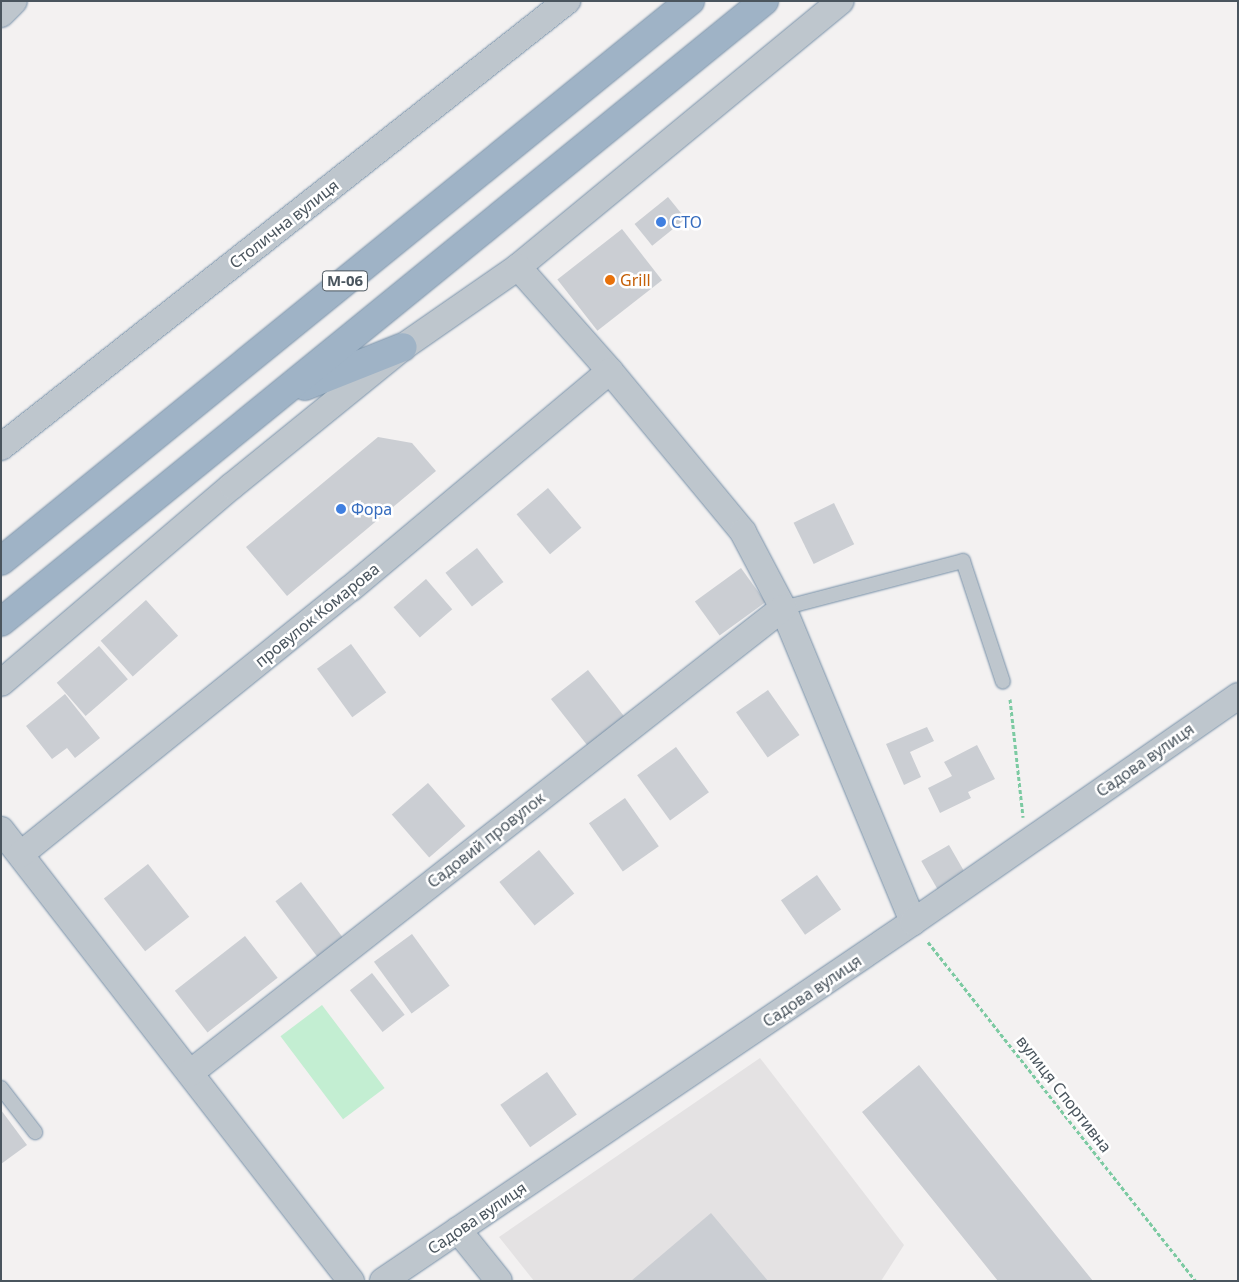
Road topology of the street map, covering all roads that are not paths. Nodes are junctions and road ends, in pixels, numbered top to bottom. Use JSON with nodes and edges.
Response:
{"nodes":[{"id":1,"x":14,"y":1,"type":"edge"},
{"id":2,"x":690,"y":1,"type":"edge"},
{"id":3,"x":764,"y":1,"type":"edge"},
{"id":4,"x":841,"y":1,"type":"edge"},
{"id":5,"x":556,"y":5,"type":"edge"},
{"id":6,"x":1,"y":14,"type":"edge"},
{"id":7,"x":518,"y":266,"type":"junction"},
{"id":8,"x":403,"y":347,"type":"junction"},
{"id":9,"x":610,"y":371,"type":"junction"},
{"id":10,"x":280,"y":396,"type":"junction"},
{"id":11,"x":1,"y":447,"type":"edge"},
{"id":12,"x":1,"y":561,"type":"edge"},
{"id":13,"x":783,"y":608,"type":"junction"},
{"id":14,"x":1,"y":622,"type":"edge"},
{"id":15,"x":1003,"y":682,"type":"road end"},
{"id":16,"x":1,"y":683,"type":"edge"},
{"id":17,"x":1238,"y":696,"type":"edge"},
{"id":18,"x":1,"y":830,"type":"edge"},
{"id":19,"x":21,"y":854,"type":"junction"},
{"id":20,"x":913,"y":922,"type":"junction"},
{"id":21,"x":190,"y":1073,"type":"junction"},
{"id":22,"x":1,"y":1088,"type":"edge"},
{"id":23,"x":35,"y":1132,"type":"dead end"},
{"id":24,"x":458,"y":1230,"type":"junction"},
{"id":25,"x":351,"y":1281,"type":"edge"},
{"id":26,"x":383,"y":1281,"type":"edge"},
{"id":27,"x":499,"y":1281,"type":"edge"}],
"edges":[{"from":1,"to":6,"type":"street"},
{"from":2,"to":12,"type":"highway","number":"М-06"},
{"from":3,"to":10,"type":"highway","number":"М-06"},
{"from":4,"to":7,"type":"street"},
{"from":5,"to":11,"type":"street","name":"Столична вулиця"},
{"from":7,"to":8,"type":"street"},
{"from":7,"to":9,"type":"street"},
{"from":8,"to":10,"type":"highway"},
{"from":8,"to":16,"type":"street"},
{"from":9,"to":13,"type":"street"},
{"from":9,"to":19,"type":"street","name":"провулок Комарова"},
{"from":10,"to":14,"type":"highway","number":"М-06"},
{"from":13,"to":15,"type":"lane"},
{"from":13,"to":20,"type":"street"},
{"from":13,"to":21,"type":"street","name":"Садовий провулок"},
{"from":17,"to":20,"type":"street","name":"Садова вулиця"},
{"from":18,"to":19,"type":"street"},
{"from":19,"to":21,"type":"street"},
{"from":20,"to":24,"type":"street","name":"Садова вулиця"},
{"from":21,"to":25,"type":"street"},
{"from":22,"to":23,"type":"lane"},
{"from":24,"to":26,"type":"street","name":"Садова вулиця"},
{"from":24,"to":27,"type":"street"}]}
